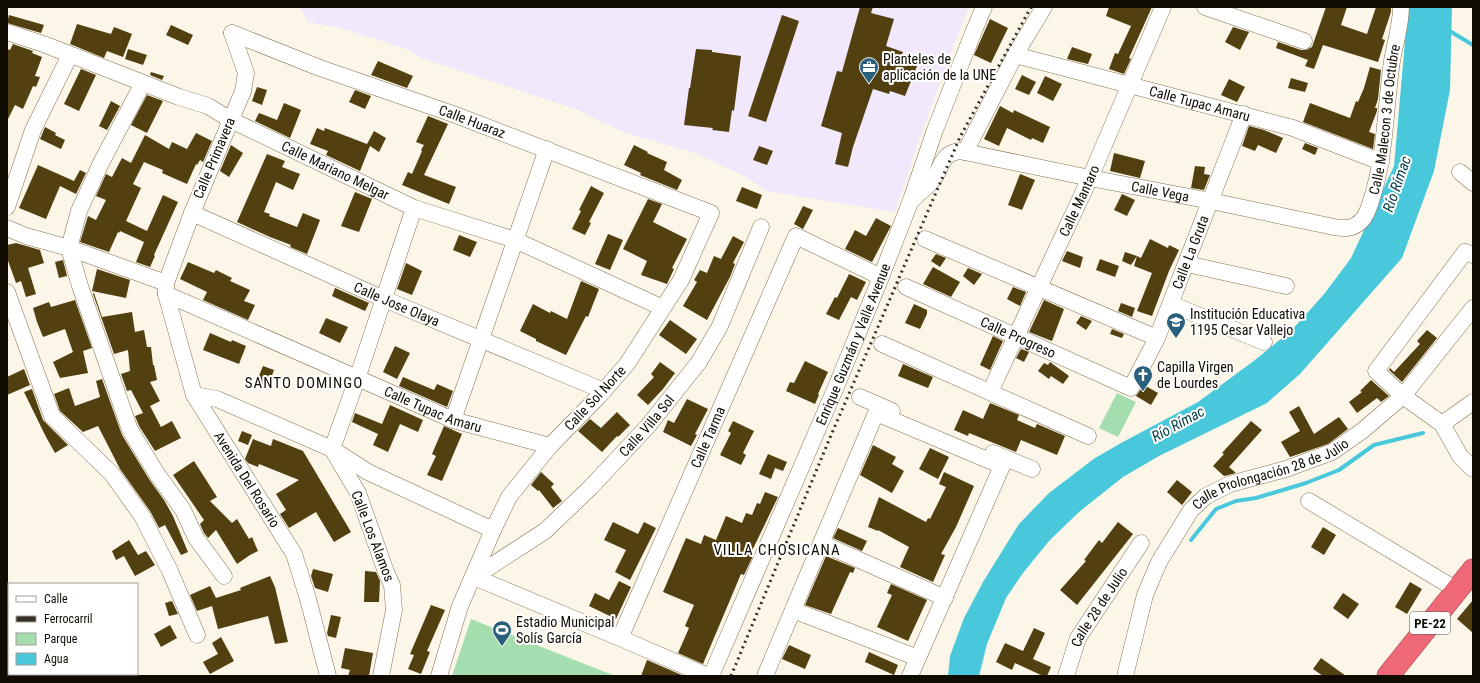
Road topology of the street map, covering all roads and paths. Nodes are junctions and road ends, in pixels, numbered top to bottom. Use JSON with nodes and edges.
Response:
{"nodes":[{"id":1,"x":984,"y":7,"type":"edge"},
{"id":2,"x":1044,"y":7,"type":"edge"},
{"id":3,"x":1163,"y":7,"type":"edge"},
{"id":4,"x":1205,"y":7,"type":"edge"},
{"id":5,"x":1401,"y":7,"type":"edge"},
{"id":6,"x":7,"y":32,"type":"edge"},
{"id":7,"x":232,"y":33,"type":"joint"},
{"id":8,"x":1304,"y":41,"type":"dead end"},
{"id":9,"x":70,"y":55,"type":"junction"},
{"id":10,"x":1015,"y":55,"type":"junction"},
{"id":11,"x":143,"y":83,"type":"junction"},
{"id":12,"x":1130,"y":84,"type":"junction"},
{"id":13,"x":1244,"y":114,"type":"junction"},
{"id":14,"x":231,"y":120,"type":"junction"},
{"id":15,"x":546,"y":149,"type":"junction"},
{"id":16,"x":965,"y":152,"type":"junction"},
{"id":17,"x":1381,"y":162,"type":"junction"},
{"id":18,"x":1460,"y":172,"type":"dead end"},
{"id":19,"x":1090,"y":178,"type":"junction"},
{"id":20,"x":1473,"y":183,"type":"edge"},
{"id":21,"x":911,"y":200,"type":"junction"},
{"id":22,"x":1211,"y":201,"type":"junction"},
{"id":23,"x":7,"y":207,"type":"edge"},
{"id":24,"x":414,"y":208,"type":"junction"},
{"id":25,"x":192,"y":212,"type":"junction"},
{"id":26,"x":711,"y":213,"type":"joint"},
{"id":27,"x":1354,"y":226,"type":"joint"},
{"id":28,"x":760,"y":227,"type":"dead end"},
{"id":29,"x":7,"y":228,"type":"edge"},
{"id":30,"x":926,"y":239,"type":"dead end"},
{"id":31,"x":515,"y":240,"type":"junction"},
{"id":32,"x":69,"y":248,"type":"junction"},
{"id":33,"x":1473,"y":255,"type":"edge"},
{"id":34,"x":1187,"y":264,"type":"junction"},
{"id":35,"x":881,"y":277,"type":"junction"},
{"id":36,"x":906,"y":286,"type":"dead end"},
{"id":37,"x":1286,"y":286,"type":"dead end"},
{"id":38,"x":1038,"y":288,"type":"junction"},
{"id":39,"x":166,"y":289,"type":"junction"},
{"id":40,"x":7,"y":292,"type":"edge"},
{"id":41,"x":384,"y":299,"type":"junction"},
{"id":42,"x":1171,"y":304,"type":"junction"},
{"id":43,"x":663,"y":308,"type":"junction"},
{"id":44,"x":1473,"y":308,"type":"edge"},
{"id":45,"x":1016,"y":335,"type":"junction"},
{"id":46,"x":1157,"y":338,"type":"junction"},
{"id":47,"x":481,"y":340,"type":"junction"},
{"id":48,"x":1264,"y":342,"type":"dead end"},
{"id":49,"x":882,"y":344,"type":"dead end"},
{"id":50,"x":357,"y":379,"type":"junction"},
{"id":51,"x":1131,"y":388,"type":"joint"},
{"id":52,"x":604,"y":391,"type":"junction"},
{"id":53,"x":990,"y":392,"type":"junction"},
{"id":54,"x":194,"y":395,"type":"junction"},
{"id":55,"x":1402,"y":396,"type":"junction"},
{"id":56,"x":860,"y":397,"type":"dead end"},
{"id":57,"x":1473,"y":402,"type":"edge"},
{"id":58,"x":453,"y":420,"type":"junction"},
{"id":59,"x":1442,"y":424,"type":"junction"},
{"id":60,"x":1088,"y":436,"type":"dead end"},
{"id":61,"x":550,"y":446,"type":"junction"},
{"id":62,"x":332,"y":449,"type":"junction"},
{"id":63,"x":1032,"y":469,"type":"dead end"},
{"id":64,"x":1473,"y":469,"type":"edge"},
{"id":65,"x":1309,"y":501,"type":"dead end"},
{"id":66,"x":493,"y":530,"type":"junction"},
{"id":67,"x":821,"y":543,"type":"junction"},
{"id":68,"x":1141,"y":543,"type":"dead end"},
{"id":69,"x":1473,"y":570,"type":"edge"},
{"id":70,"x":224,"y":576,"type":"dead end"},
{"id":71,"x":474,"y":577,"type":"junction"},
{"id":72,"x":1457,"y":590,"type":"junction"},
{"id":73,"x":944,"y":598,"type":"junction"},
{"id":74,"x":793,"y":610,"type":"junction"},
{"id":75,"x":197,"y":635,"type":"dead end"},
{"id":76,"x":620,"y":638,"type":"junction"},
{"id":77,"x":918,"y":658,"type":"junction"},
{"id":78,"x":1393,"y":674,"type":"edge"},
{"id":79,"x":328,"y":676,"type":"edge"},
{"id":80,"x":380,"y":676,"type":"edge"},
{"id":81,"x":439,"y":676,"type":"edge"},
{"id":82,"x":710,"y":676,"type":"edge"},
{"id":83,"x":765,"y":676,"type":"edge"},
{"id":84,"x":910,"y":676,"type":"edge"},
{"id":85,"x":1066,"y":676,"type":"edge"},
{"id":86,"x":1125,"y":676,"type":"edge"}],
"edges":[{"from":1,"to":21,"type":"street","name":"Enrique Guzmán y Valle Avenue"},
{"from":2,"to":10,"type":"street"},
{"from":3,"to":12,"type":"street","name":"Calle Mantaro"},
{"from":4,"to":8,"type":"street"},
{"from":5,"to":17,"type":"street","name":"Calle Malecon 3 de Octubre"},
{"from":6,"to":9,"type":"street","name":"Calle Mariano Melgar"},
{"from":7,"to":14,"type":"street","name":"Calle Primavera"},
{"from":7,"to":15,"type":"street","name":"Calle Huaraz"},
{"from":9,"to":11,"type":"street","name":"Calle Mariano Melgar"},
{"from":9,"to":23,"type":"street"},
{"from":10,"to":12,"type":"street","name":"Calle Tupac Amaru"},
{"from":10,"to":16,"type":"street"},
{"from":11,"to":14,"type":"street","name":"Calle Mariano Melgar"},
{"from":11,"to":32,"type":"street"},
{"from":12,"to":13,"type":"street","name":"Calle Tupac Amaru"},
{"from":12,"to":19,"type":"street","name":"Calle Mantaro"},
{"from":13,"to":17,"type":"street","name":"Calle Tupac Amaru"},
{"from":13,"to":22,"type":"street","name":"Calle La Gruta"},
{"from":14,"to":24,"type":"street","name":"Calle Mariano Melgar"},
{"from":14,"to":25,"type":"street","name":"Calle Primavera"},
{"from":15,"to":26,"type":"street","name":"Calle Huaraz"},
{"from":15,"to":31,"type":"street"},
{"from":16,"to":19,"type":"street","name":"Calle Vega"},
{"from":16,"to":21,"type":"street"},
{"from":17,"to":27,"type":"street","name":"Calle Malecon 3 de Octubre"},
{"from":18,"to":20,"type":"street"},
{"from":19,"to":22,"type":"street","name":"Calle Vega"},
{"from":19,"to":38,"type":"street","name":"Calle Mantaro"},
{"from":21,"to":35,"type":"street","name":"Enrique Guzmán y Valle Avenue"},
{"from":22,"to":27,"type":"street","name":"Calle Vega"},
{"from":22,"to":34,"type":"street","name":"Calle La Gruta"},
{"from":24,"to":31,"type":"street","name":"Calle Mariano Melgar"},
{"from":24,"to":41,"type":"street"},
{"from":25,"to":39,"type":"street","name":"Calle Primavera"},
{"from":25,"to":41,"type":"street","name":"Calle Jose Olaya"},
{"from":26,"to":43,"type":"street","name":"Calle Sol Norte"},
{"from":28,"to":71,"type":"street","name":"Calle Villa Sol"},
{"from":29,"to":32,"type":"street","name":"Calle Tupac Amaru"},
{"from":30,"to":38,"type":"street"},
{"from":31,"to":43,"type":"street","name":"Calle Mariano Melgar"},
{"from":31,"to":47,"type":"street"},
{"from":32,"to":39,"type":"street","name":"Calle Tupac Amaru"},
{"from":32,"to":70,"type":"street"},
{"from":33,"to":55,"type":"street"},
{"from":34,"to":37,"type":"street"},
{"from":34,"to":42,"type":"street","name":"Calle La Gruta"},
{"from":35,"to":76,"type":"street","name":"Calle Tarma"},
{"from":35,"to":82,"type":"street","name":"Enrique Guzmán y Valle Avenue"},
{"from":36,"to":45,"type":"street","name":"Calle Progreso"},
{"from":38,"to":45,"type":"street","name":"Calle Mantaro"},
{"from":38,"to":46,"type":"street"},
{"from":39,"to":50,"type":"street","name":"Calle Tupac Amaru"},
{"from":39,"to":54,"type":"street","name":"Avenida Del Rosario"},
{"from":40,"to":75,"type":"street"},
{"from":41,"to":47,"type":"street","name":"Calle Jose Olaya"},
{"from":41,"to":50,"type":"street"},
{"from":42,"to":46,"type":"street","name":"Calle La Gruta"},
{"from":42,"to":48,"type":"street"},
{"from":43,"to":52,"type":"street","name":"Calle Sol Norte"},
{"from":44,"to":55,"type":"street","name":"Calle Prolongación 28 de Julio"},
{"from":45,"to":51,"type":"street","name":"Calle Progreso"},
{"from":45,"to":53,"type":"street","name":"Calle Mantaro"},
{"from":46,"to":51,"type":"street","name":"Calle La Gruta"},
{"from":47,"to":52,"type":"street","name":"Calle Jose Olaya"},
{"from":47,"to":58,"type":"street"},
{"from":49,"to":53,"type":"street"},
{"from":50,"to":58,"type":"street","name":"Calle Tupac Amaru"},
{"from":50,"to":62,"type":"street"},
{"from":52,"to":61,"type":"street","name":"Calle Sol Norte"},
{"from":53,"to":60,"type":"street"},
{"from":54,"to":62,"type":"street"},
{"from":54,"to":79,"type":"street","name":"Avenida Del Rosario"},
{"from":55,"to":59,"type":"street"},
{"from":55,"to":86,"type":"street","name":"Calle Prolongación 28 de Julio"},
{"from":56,"to":63,"type":"street"},
{"from":57,"to":59,"type":"street"},
{"from":58,"to":61,"type":"street","name":"Calle Tupac Amaru"},
{"from":59,"to":64,"type":"street"},
{"from":61,"to":66,"type":"street","name":"Calle Sol Norte"},
{"from":62,"to":66,"type":"street"},
{"from":62,"to":80,"type":"street","name":"Calle Los Alamos"},
{"from":65,"to":72,"type":"street"},
{"from":66,"to":71,"type":"street","name":"Calle Sol Norte"},
{"from":67,"to":73,"type":"street"},
{"from":67,"to":73,"type":"street"},
{"from":67,"to":74,"type":"street"},
{"from":68,"to":85,"type":"street","name":"Calle 28 de Julio"},
{"from":69,"to":72,"type":"highway","number":"PE-22"},
{"from":71,"to":76,"type":"street"},
{"from":71,"to":81,"type":"street","name":"Calle Sol Norte"},
{"from":72,"to":78,"type":"highway","number":"PE-22"},
{"from":73,"to":77,"type":"street"},
{"from":74,"to":77,"type":"street"},
{"from":74,"to":83,"type":"street"},
{"from":76,"to":82,"type":"street"},
{"from":77,"to":84,"type":"street"}]}
